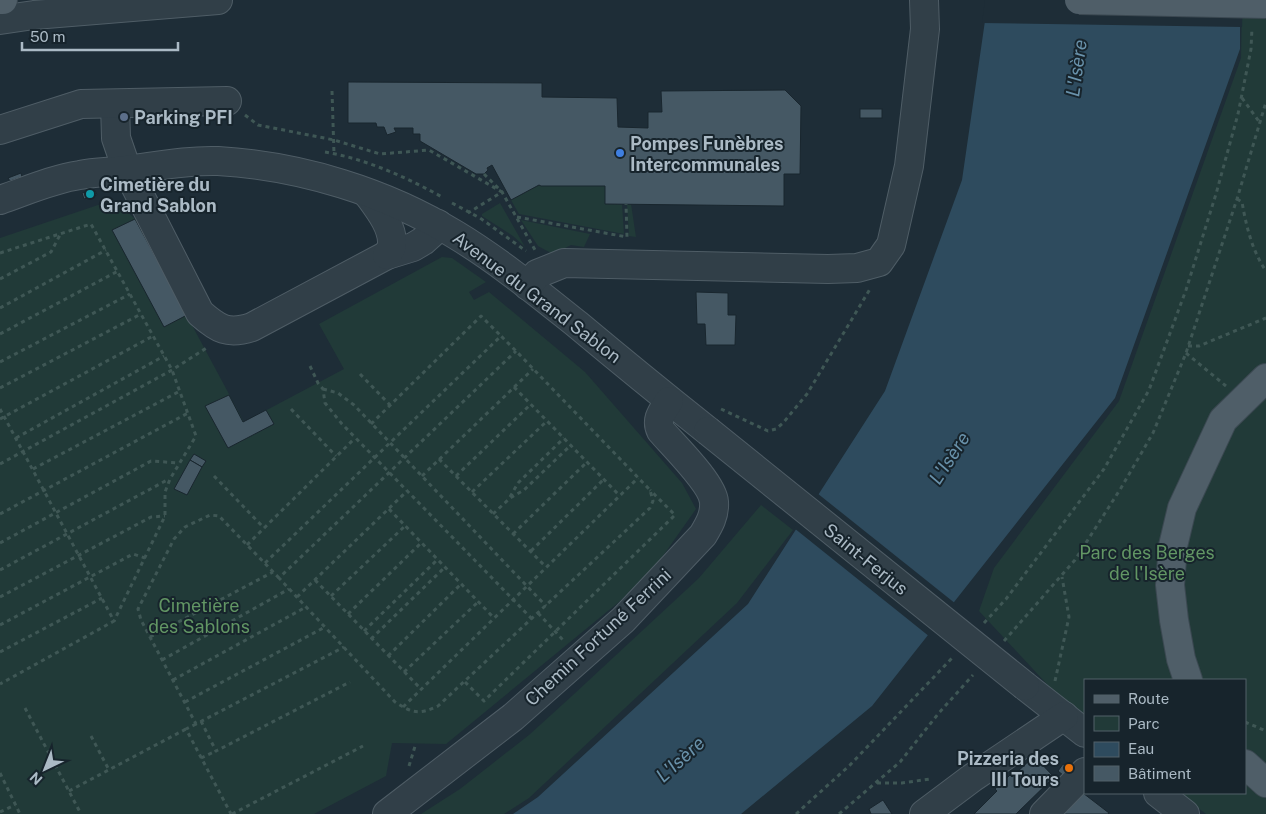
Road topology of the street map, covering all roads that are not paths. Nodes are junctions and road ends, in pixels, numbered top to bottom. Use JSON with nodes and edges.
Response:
{"nodes":[{"id":1,"x":218,"y":0,"type":"edge"},
{"id":2,"x":924,"y":0,"type":"edge"},
{"id":3,"x":1079,"y":0,"type":"edge"},
{"id":4,"x":1259,"y":12,"type":"edge"},
{"id":5,"x":0,"y":20,"type":"edge"},
{"id":6,"x":227,"y":101,"type":"road end"},
{"id":7,"x":115,"y":104,"type":"junction"},
{"id":8,"x":0,"y":130,"type":"edge"},
{"id":9,"x":135,"y":169,"type":"junction"},
{"id":10,"x":367,"y":193,"type":"junction"},
{"id":11,"x":0,"y":200,"type":"edge"},
{"id":12,"x":448,"y":230,"type":"junction"},
{"id":13,"x":388,"y":255,"type":"junction"},
{"id":14,"x":538,"y":278,"type":"junction"},
{"id":15,"x":1266,"y":378,"type":"edge"},
{"id":16,"x":670,"y":401,"type":"junction"},
{"id":17,"x":712,"y":424,"type":"joint"},
{"id":18,"x":1188,"y":679,"type":"edge"},
{"id":19,"x":1055,"y":710,"type":"junction"},
{"id":20,"x":1084,"y":732,"type":"edge"},
{"id":21,"x":1246,"y":765,"type":"edge"},
{"id":22,"x":1084,"y":773,"type":"edge"},
{"id":23,"x":1266,"y":783,"type":"edge"},
{"id":24,"x":1159,"y":794,"type":"edge"},
{"id":25,"x":387,"y":814,"type":"edge"},
{"id":26,"x":924,"y":814,"type":"edge"},
{"id":27,"x":1044,"y":814,"type":"edge"},
{"id":28,"x":1185,"y":814,"type":"edge"}],
"edges":[{"from":1,"to":5,"type":"street"},
{"from":2,"to":14,"type":"street"},
{"from":3,"to":4,"type":"main road","bridge":true},
{"from":6,"to":7,"type":"street"},
{"from":7,"to":8,"type":"street"},
{"from":7,"to":9,"type":"street"},
{"from":9,"to":10,"type":"street","name":"Avenue du Grand Sablon"},
{"from":9,"to":11,"type":"street","name":"Avenue du Grand Sablon"},
{"from":9,"to":13,"type":"street"},
{"from":10,"to":12,"type":"street","name":"Avenue du Grand Sablon"},
{"from":10,"to":13,"type":"street"},
{"from":12,"to":13,"type":"street"},
{"from":12,"to":14,"type":"street","name":"Avenue du Grand Sablon"},
{"from":14,"to":16,"type":"street","name":"Avenue du Grand Sablon"},
{"from":15,"to":18,"type":"main road"},
{"from":16,"to":17,"type":"street","name":"Avenue du Grand Sablon"},
{"from":16,"to":25,"type":"street","name":"Chemin Fortuné Ferrini"},
{"from":17,"to":19,"type":"street","name":"Saint-Ferjus","bridge":true},
{"from":19,"to":20,"type":"street","name":"Saint-Ferjus"},
{"from":19,"to":26,"type":"street"},
{"from":21,"to":23,"type":"main road"},
{"from":22,"to":27,"type":"street"},
{"from":24,"to":28,"type":"street"}]}
